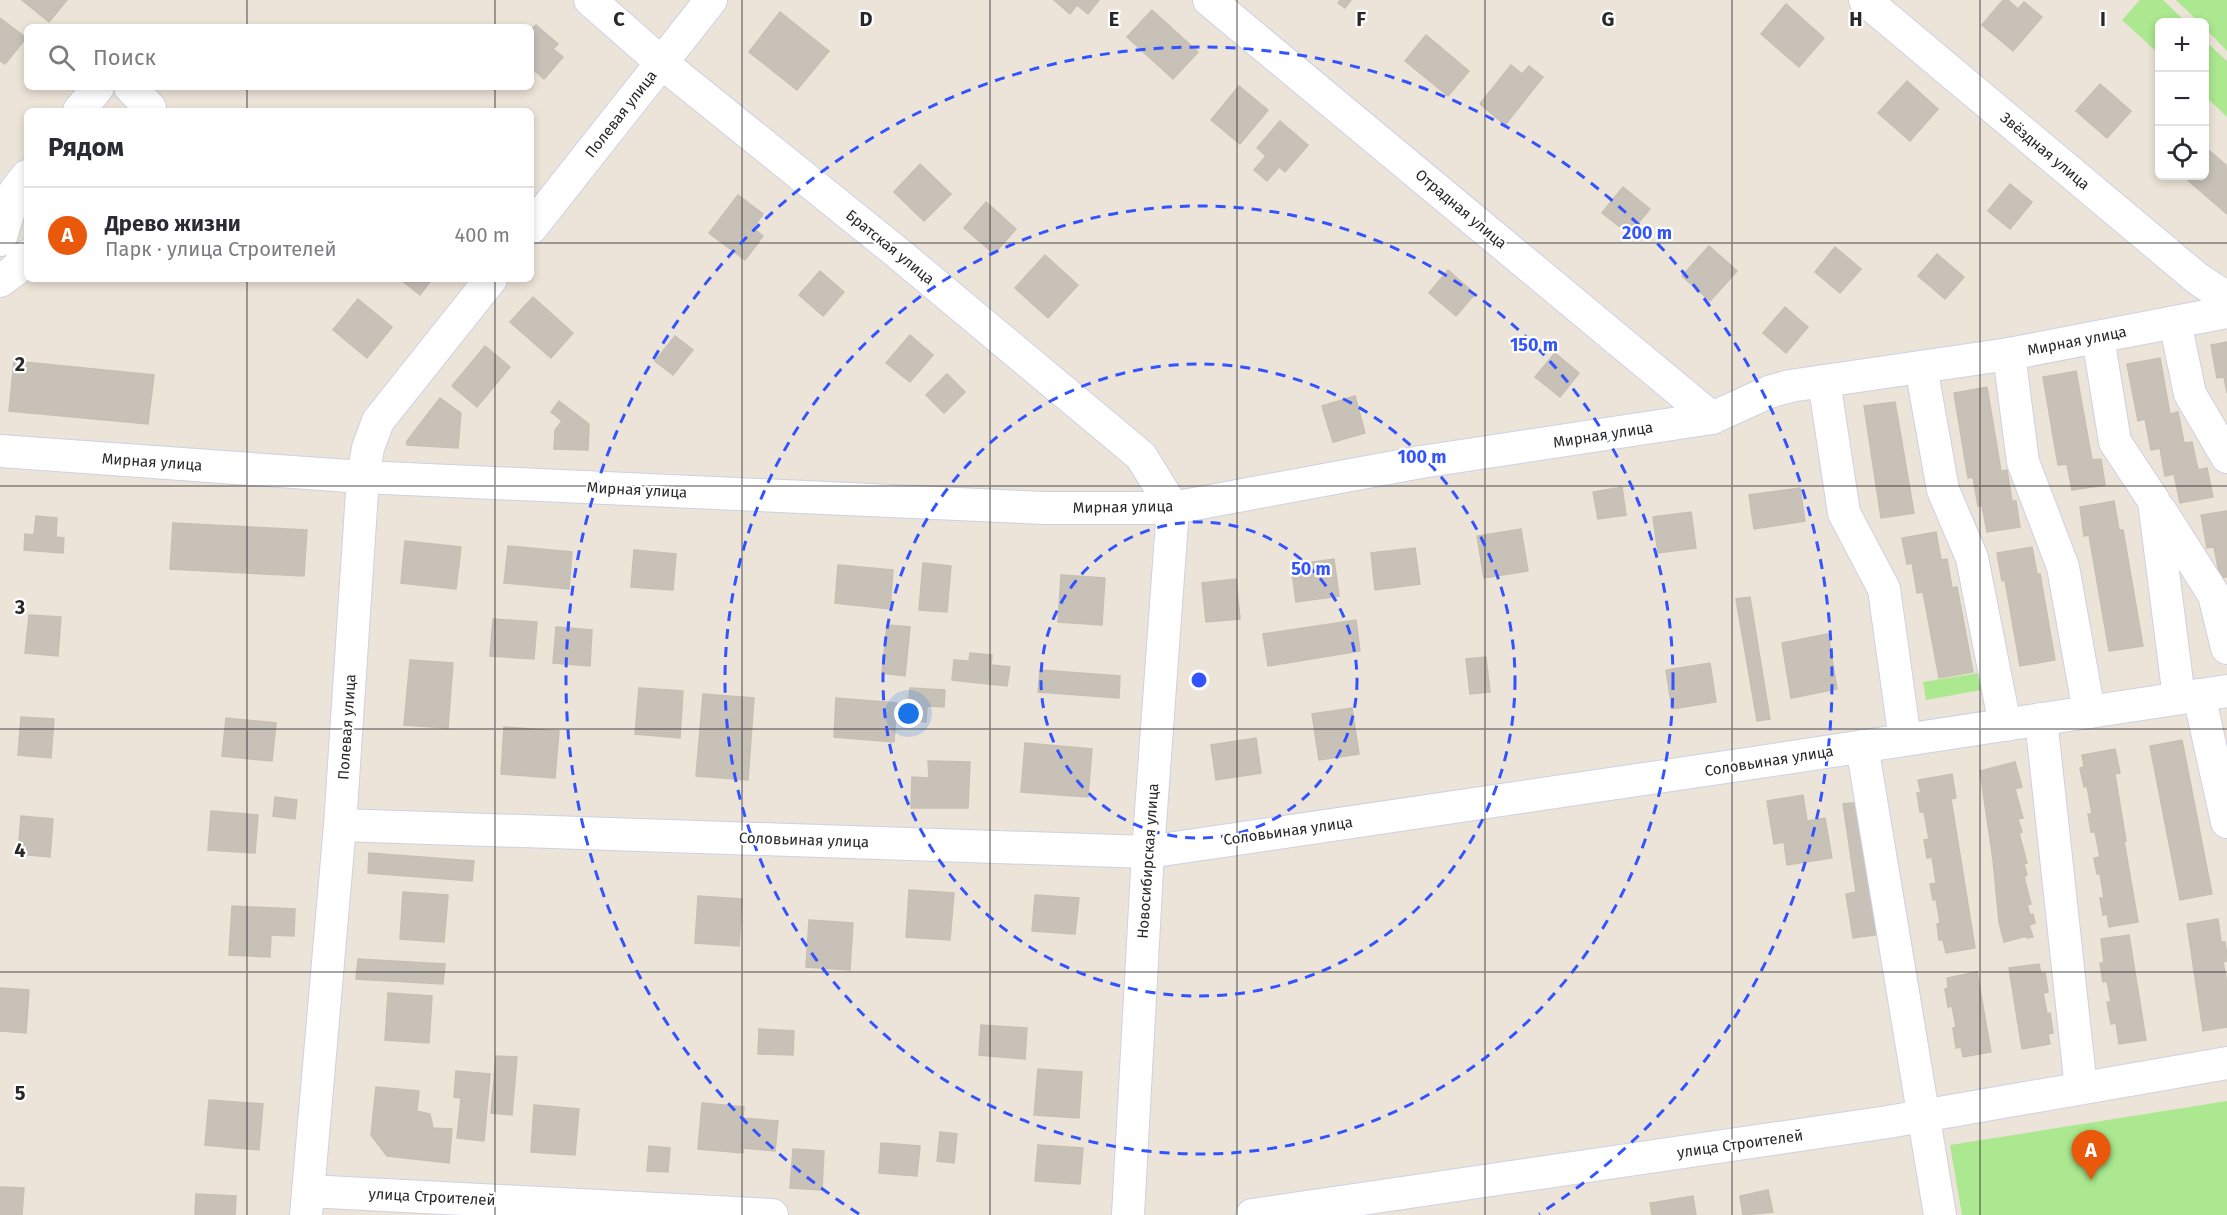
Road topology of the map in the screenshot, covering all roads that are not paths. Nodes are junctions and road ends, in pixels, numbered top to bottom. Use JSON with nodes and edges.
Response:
{"nodes":[{"id":1,"x":590,"y":0,"type":"edge"},
{"id":2,"x":711,"y":0,"type":"edge"},
{"id":3,"x":1209,"y":0,"type":"edge"},
{"id":4,"x":1865,"y":0,"type":"edge"},
{"id":5,"x":662,"y":63,"type":"junction"},
{"id":6,"x":96,"y":90,"type":"edge"},
{"id":7,"x":133,"y":90,"type":"edge"},
{"id":8,"x":81,"y":108,"type":"edge"},
{"id":9,"x":150,"y":108,"type":"edge"},
{"id":10,"x":24,"y":180,"type":"edge"},
{"id":11,"x":534,"y":224,"type":"edge"},
{"id":12,"x":0,"y":240,"type":"edge"},
{"id":13,"x":24,"y":260,"type":"edge"},
{"id":14,"x":0,"y":280,"type":"edge"},
{"id":15,"x":489,"y":282,"type":"edge"},
{"id":16,"x":2227,"y":298,"type":"edge"},
{"id":17,"x":2227,"y":312,"type":"edge"},
{"id":18,"x":2175,"y":322,"type":"junction"},
{"id":19,"x":2098,"y":337,"type":"junction"},
{"id":20,"x":2009,"y":354,"type":"junction"},
{"id":21,"x":1921,"y":367,"type":"junction"},
{"id":22,"x":1824,"y":381,"type":"junction"},
{"id":23,"x":1713,"y":418,"type":"junction"},
{"id":24,"x":0,"y":451,"type":"edge"},
{"id":25,"x":2227,"y":457,"type":"edge"},
{"id":26,"x":363,"y":477,"type":"junction"},
{"id":27,"x":2154,"y":501,"type":"junction"},
{"id":28,"x":1173,"y":508,"type":"junction"},
{"id":29,"x":2227,"y":648,"type":"edge"},
{"id":30,"x":2202,"y":694,"type":"edge"},
{"id":31,"x":2089,"y":712,"type":"junction"},
{"id":32,"x":2041,"y":719,"type":"junction"},
{"id":33,"x":2005,"y":725,"type":"junction"},
{"id":34,"x":1905,"y":740,"type":"junction"},
{"id":35,"x":1862,"y":746,"type":"junction"},
{"id":36,"x":2227,"y":822,"type":"edge"},
{"id":37,"x":340,"y":825,"type":"junction"},
{"id":38,"x":1148,"y":852,"type":"junction"},
{"id":39,"x":2227,"y":1063,"type":"edge"},
{"id":40,"x":2081,"y":1088,"type":"junction"},
{"id":41,"x":1923,"y":1116,"type":"junction"},
{"id":42,"x":307,"y":1203,"type":"edge"},
{"id":43,"x":772,"y":1215,"type":"edge"},
{"id":44,"x":1128,"y":1215,"type":"edge"},
{"id":45,"x":1252,"y":1215,"type":"edge"},
{"id":46,"x":1940,"y":1215,"type":"edge"}],
"edges":[{"from":1,"to":5,"type":"street","name":"Братская улица"},
{"from":2,"to":5,"type":"street","name":"Полевая улица"},
{"from":3,"to":23,"type":"street","name":"Отрадная улица"},
{"from":4,"to":16,"type":"street","name":"Звёздная улица"},
{"from":5,"to":11,"type":"street","name":"Полевая улица"},
{"from":5,"to":28,"type":"street","name":"Братская улица"},
{"from":6,"to":8,"type":"street"},
{"from":7,"to":9,"type":"street"},
{"from":10,"to":12,"type":"street"},
{"from":13,"to":14,"type":"street"},
{"from":15,"to":26,"type":"street","name":"Полевая улица"},
{"from":17,"to":18,"type":"street","name":"Мирная улица"},
{"from":18,"to":19,"type":"street","name":"Мирная улица"},
{"from":18,"to":25,"type":"street"},
{"from":19,"to":20,"type":"street","name":"Мирная улица"},
{"from":19,"to":27,"type":"street"},
{"from":20,"to":21,"type":"street","name":"Мирная улица"},
{"from":20,"to":31,"type":"street"},
{"from":21,"to":22,"type":"street","name":"Мирная улица"},
{"from":21,"to":33,"type":"street"},
{"from":22,"to":23,"type":"street","name":"Мирная улица"},
{"from":22,"to":34,"type":"street"},
{"from":23,"to":28,"type":"street","name":"Мирная улица"},
{"from":24,"to":26,"type":"street","name":"Мирная улица"},
{"from":26,"to":28,"type":"street","name":"Мирная улица"},
{"from":26,"to":37,"type":"street","name":"Полевая улица"},
{"from":27,"to":29,"type":"street"},
{"from":27,"to":30,"type":"street"},
{"from":28,"to":38,"type":"street","name":"Новосибирская улица"},
{"from":30,"to":31,"type":"street","name":"Соловьиная улица"},
{"from":30,"to":36,"type":"street"},
{"from":31,"to":32,"type":"street","name":"Соловьиная улица"},
{"from":32,"to":33,"type":"street","name":"Соловьиная улица"},
{"from":32,"to":40,"type":"street"},
{"from":33,"to":34,"type":"street","name":"Соловьиная улица"},
{"from":34,"to":35,"type":"street","name":"Соловьиная улица"},
{"from":35,"to":38,"type":"street","name":"Соловьиная улица"},
{"from":35,"to":41,"type":"street"},
{"from":37,"to":38,"type":"street","name":"Соловьиная улица"},
{"from":37,"to":42,"type":"street","name":"Полевая улица"},
{"from":38,"to":44,"type":"street","name":"Новосибирская улица"},
{"from":39,"to":40,"type":"street","name":"улица Строителей"},
{"from":40,"to":41,"type":"street","name":"улица Строителей"},
{"from":41,"to":45,"type":"street","name":"улица Строителей"},
{"from":41,"to":46,"type":"street"},
{"from":42,"to":43,"type":"street","name":"улица Строителей"}]}
